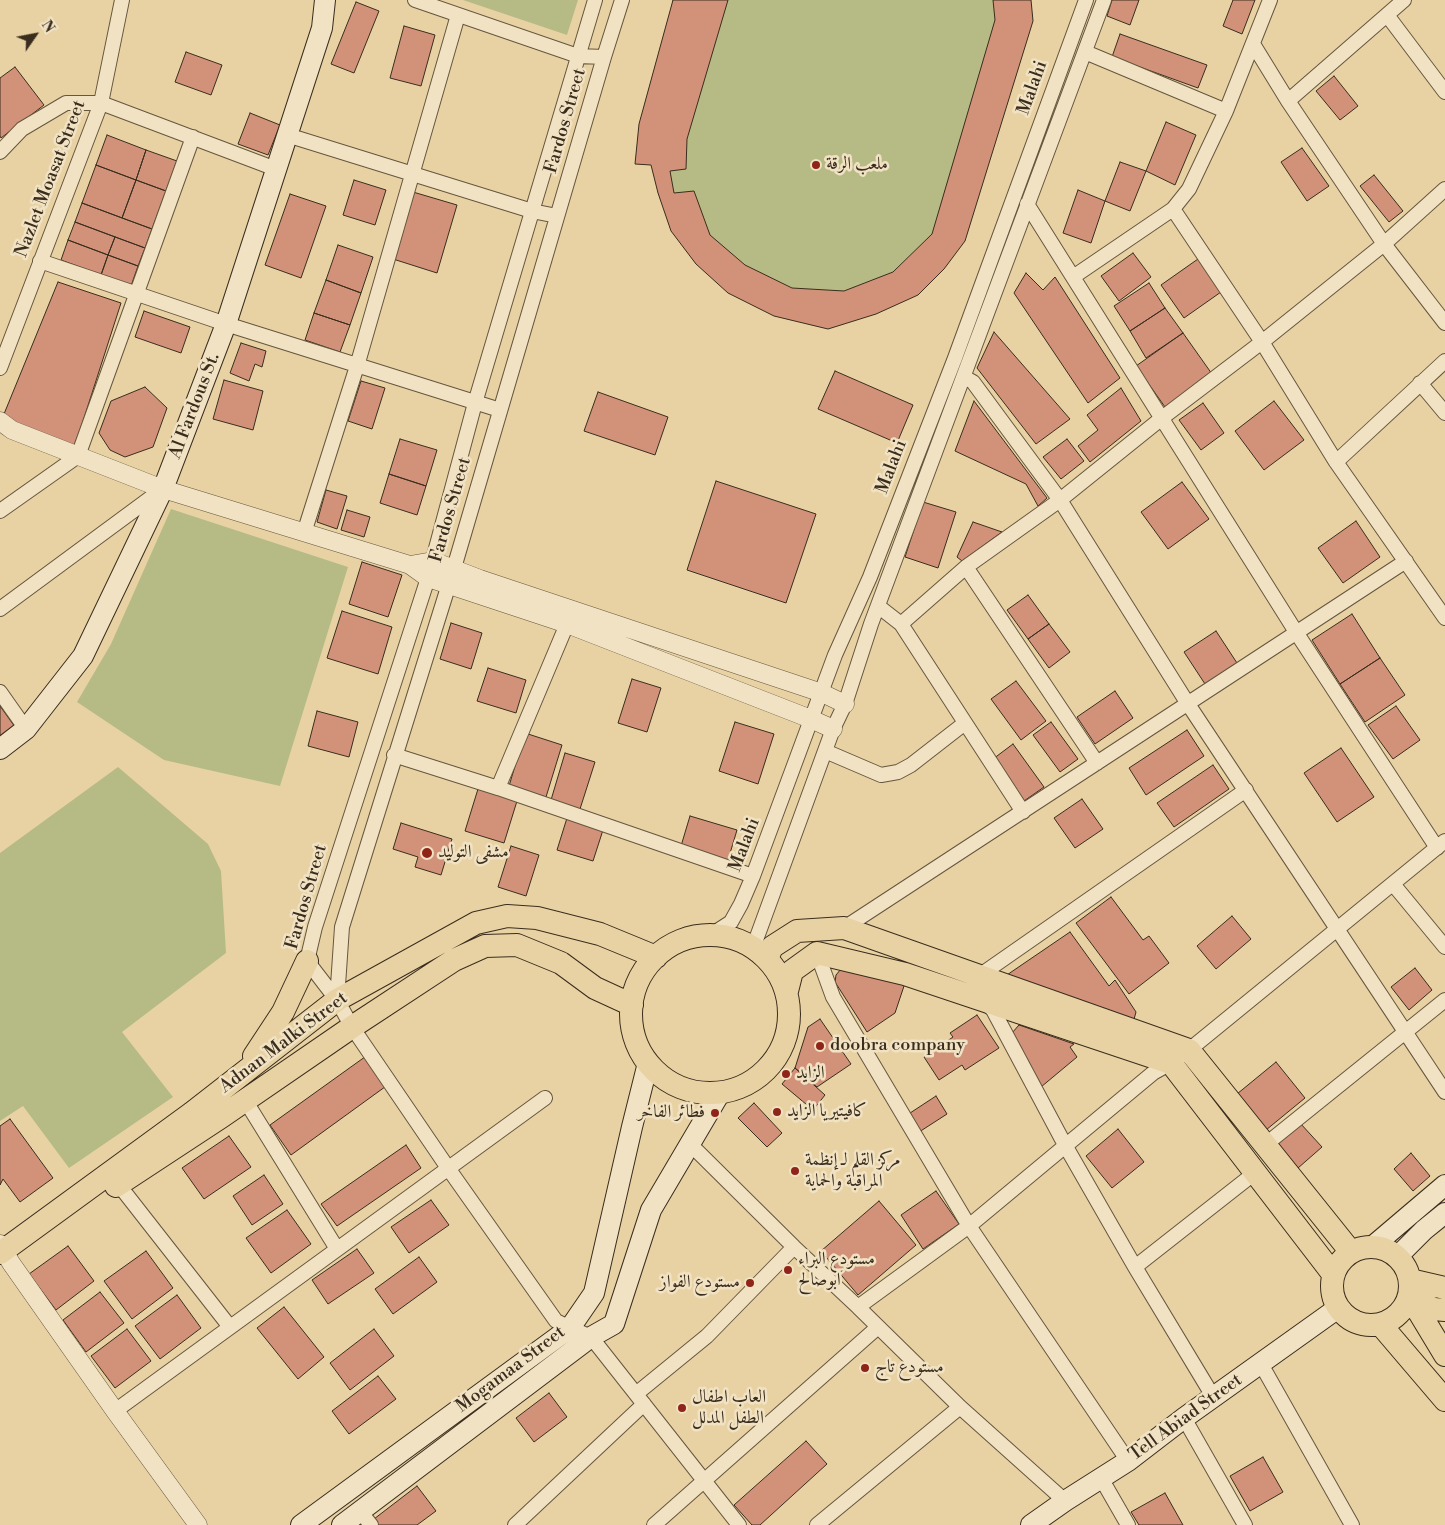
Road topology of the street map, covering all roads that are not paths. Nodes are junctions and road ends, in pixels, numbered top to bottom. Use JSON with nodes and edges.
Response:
{"nodes":[{"id":1,"x":122,"y":0,"type":"edge"},
{"id":2,"x":325,"y":0,"type":"edge"},
{"id":3,"x":338,"y":0,"type":"edge"},
{"id":4,"x":415,"y":0,"type":"edge"},
{"id":5,"x":594,"y":0,"type":"edge"},
{"id":6,"x":622,"y":0,"type":"edge"},
{"id":7,"x":1086,"y":0,"type":"edge"},
{"id":8,"x":1104,"y":0,"type":"edge"},
{"id":9,"x":1270,"y":0,"type":"edge"},
{"id":10,"x":1404,"y":0,"type":"edge"},
{"id":11,"x":458,"y":15,"type":"junction"},
{"id":12,"x":1387,"y":15,"type":"junction"},
{"id":13,"x":322,"y":28,"type":"junction"},
{"id":14,"x":1253,"y":44,"type":"junction"},
{"id":15,"x":1085,"y":52,"type":"junction"},
{"id":16,"x":578,"y":56,"type":"junction"},
{"id":17,"x":604,"y":57,"type":"junction"},
{"id":18,"x":1445,"y":92,"type":"edge"},
{"id":19,"x":1288,"y":101,"type":"junction"},
{"id":20,"x":101,"y":103,"type":"junction"},
{"id":21,"x":1226,"y":111,"type":"junction"},
{"id":22,"x":287,"y":135,"type":"junction"},
{"id":23,"x":193,"y":137,"type":"junction"},
{"id":24,"x":0,"y":152,"type":"edge"},
{"id":25,"x":276,"y":169,"type":"junction"},
{"id":26,"x":412,"y":174,"type":"junction"},
{"id":27,"x":1445,"y":189,"type":"edge"},
{"id":28,"x":1027,"y":204,"type":"junction"},
{"id":29,"x":1173,"y":209,"type":"junction"},
{"id":30,"x":532,"y":211,"type":"junction"},
{"id":31,"x":557,"y":216,"type":"junction"},
{"id":32,"x":1384,"y":244,"type":"junction"},
{"id":33,"x":40,"y":261,"type":"junction"},
{"id":34,"x":1073,"y":277,"type":"junction"},
{"id":35,"x":137,"y":294,"type":"junction"},
{"id":36,"x":1445,"y":323,"type":"edge"},
{"id":37,"x":226,"y":324,"type":"junction"},
{"id":38,"x":1262,"y":342,"type":"junction"},
{"id":39,"x":1445,"y":361,"type":"edge"},
{"id":40,"x":357,"y":366,"type":"junction"},
{"id":41,"x":0,"y":368,"type":"edge"},
{"id":42,"x":964,"y":376,"type":"junction"},
{"id":43,"x":1420,"y":383,"type":"junction"},
{"id":44,"x":475,"y":403,"type":"junction"},
{"id":45,"x":500,"y":410,"type":"junction"},
{"id":46,"x":1445,"y":413,"type":"edge"},
{"id":47,"x":1162,"y":418,"type":"junction"},
{"id":48,"x":0,"y":421,"type":"edge"},
{"id":49,"x":78,"y":456,"type":"junction"},
{"id":50,"x":1336,"y":462,"type":"junction"},
{"id":51,"x":164,"y":488,"type":"junction"},
{"id":52,"x":1060,"y":500,"type":"junction"},
{"id":53,"x":0,"y":511,"type":"edge"},
{"id":54,"x":304,"y":533,"type":"junction"},
{"id":55,"x":1406,"y":561,"type":"junction"},
{"id":56,"x":966,"y":567,"type":"junction"},
{"id":57,"x":431,"y":570,"type":"junction"},
{"id":58,"x":451,"y":576,"type":"junction"},
{"id":59,"x":878,"y":606,"type":"junction"},
{"id":60,"x":0,"y":609,"type":"edge"},
{"id":61,"x":1445,"y":618,"type":"edge"},
{"id":62,"x":566,"y":624,"type":"junction"},
{"id":63,"x":901,"y":624,"type":"junction"},
{"id":64,"x":1296,"y":632,"type":"junction"},
{"id":65,"x":0,"y":692,"type":"edge"},
{"id":66,"x":822,"y":693,"type":"junction"},
{"id":67,"x":845,"y":704,"type":"junction"},
{"id":68,"x":1188,"y":704,"type":"junction"},
{"id":69,"x":811,"y":719,"type":"junction"},
{"id":70,"x":965,"y":722,"type":"junction"},
{"id":71,"x":26,"y":729,"type":"junction"},
{"id":72,"x":833,"y":729,"type":"junction"},
{"id":73,"x":0,"y":749,"type":"edge"},
{"id":74,"x":825,"y":751,"type":"junction"},
{"id":75,"x":394,"y":755,"type":"junction"},
{"id":76,"x":1097,"y":763,"type":"junction"},
{"id":77,"x":498,"y":788,"type":"junction"},
{"id":78,"x":1246,"y":790,"type":"junction"},
{"id":79,"x":1023,"y":812,"type":"junction"},
{"id":80,"x":1441,"y":844,"type":"edge"},
{"id":81,"x":753,"y":876,"type":"junction"},
{"id":82,"x":1393,"y":884,"type":"junction"},
{"id":83,"x":844,"y":928,"type":"junction"},
{"id":84,"x":1337,"y":930,"type":"junction"},
{"id":85,"x":711,"y":935,"type":"junction"},
{"id":86,"x":1445,"y":947,"type":"edge"},
{"id":87,"x":912,"y":952,"type":"junction"},
{"id":88,"x":817,"y":953,"type":"junction"},
{"id":89,"x":760,"y":954,"type":"junction"},
{"id":90,"x":656,"y":957,"type":"junction"},
{"id":91,"x":308,"y":961,"type":"junction"},
{"id":92,"x":905,"y":974,"type":"junction"},
{"id":93,"x":979,"y":976,"type":"junction"},
{"id":94,"x":787,"y":991,"type":"junction"},
{"id":95,"x":337,"y":1000,"type":"junction"},
{"id":96,"x":982,"y":1000,"type":"junction"},
{"id":97,"x":1445,"y":1000,"type":"edge"},
{"id":98,"x":632,"y":1005,"type":"junction"},
{"id":99,"x":352,"y":1027,"type":"junction"},
{"id":100,"x":1406,"y":1033,"type":"junction"},
{"id":101,"x":1189,"y":1050,"type":"junction"},
{"id":102,"x":648,"y":1063,"type":"junction"},
{"id":103,"x":1171,"y":1063,"type":"junction"},
{"id":104,"x":243,"y":1072,"type":"junction"},
{"id":105,"x":1445,"y":1092,"type":"edge"},
{"id":106,"x":720,"y":1093,"type":"junction"},
{"id":107,"x":545,"y":1098,"type":"dead end"},
{"id":108,"x":245,"y":1100,"type":"junction"},
{"id":109,"x":1065,"y":1144,"type":"junction"},
{"id":110,"x":691,"y":1145,"type":"junction"},
{"id":111,"x":1265,"y":1145,"type":"junction"},
{"id":112,"x":448,"y":1168,"type":"junction"},
{"id":113,"x":1256,"y":1172,"type":"junction"},
{"id":114,"x":114,"y":1179,"type":"junction"},
{"id":115,"x":1445,"y":1185,"type":"edge"},
{"id":116,"x":1445,"y":1213,"type":"edge"},
{"id":117,"x":969,"y":1226,"type":"junction"},
{"id":118,"x":794,"y":1248,"type":"junction"},
{"id":119,"x":337,"y":1249,"type":"junction"},
{"id":120,"x":1361,"y":1250,"type":"junction"},
{"id":121,"x":3,"y":1256,"type":"edge"},
{"id":122,"x":1397,"y":1258,"type":"junction"},
{"id":123,"x":1135,"y":1267,"type":"junction"},
{"id":124,"x":1333,"y":1274,"type":"junction"},
{"id":125,"x":1445,"y":1288,"type":"edge"},
{"id":126,"x":1410,"y":1289,"type":"junction"},
{"id":127,"x":858,"y":1307,"type":"junction"},
{"id":128,"x":1338,"y":1308,"type":"junction"},
{"id":129,"x":1445,"y":1310,"type":"edge"},
{"id":130,"x":1381,"y":1325,"type":"junction"},
{"id":131,"x":230,"y":1327,"type":"junction"},
{"id":132,"x":878,"y":1327,"type":"junction"},
{"id":133,"x":570,"y":1328,"type":"junction"},
{"id":134,"x":591,"y":1337,"type":"junction"},
{"id":135,"x":1445,"y":1355,"type":"edge"},
{"id":136,"x":1261,"y":1364,"type":"junction"},
{"id":137,"x":1214,"y":1398,"type":"junction"},
{"id":138,"x":640,"y":1399,"type":"junction"},
{"id":139,"x":1445,"y":1400,"type":"edge"},
{"id":140,"x":960,"y":1407,"type":"junction"},
{"id":141,"x":115,"y":1411,"type":"junction"},
{"id":142,"x":1184,"y":1418,"type":"junction"},
{"id":143,"x":1128,"y":1461,"type":"junction"},
{"id":144,"x":1101,"y":1478,"type":"junction"},
{"id":145,"x":704,"y":1480,"type":"junction"},
{"id":146,"x":1065,"y":1501,"type":"junction"},
{"id":147,"x":366,"y":1518,"type":"edge"},
{"id":148,"x":198,"y":1525,"type":"edge"},
{"id":149,"x":301,"y":1525,"type":"edge"},
{"id":150,"x":342,"y":1525,"type":"edge"},
{"id":151,"x":515,"y":1525,"type":"edge"},
{"id":152,"x":654,"y":1525,"type":"edge"},
{"id":153,"x":739,"y":1525,"type":"edge"},
{"id":154,"x":817,"y":1525,"type":"edge"},
{"id":155,"x":1031,"y":1525,"type":"edge"},
{"id":156,"x":1128,"y":1525,"type":"edge"},
{"id":157,"x":1245,"y":1525,"type":"edge"},
{"id":158,"x":1352,"y":1525,"type":"edge"}],
"edges":[{"from":1,"to":20,"type":"street","name":"Nazlet Moasat Street"},
{"from":2,"to":13,"type":"main road"},
{"from":3,"to":13,"type":"main road"},
{"from":4,"to":11,"type":"street"},
{"from":5,"to":16,"type":"street","name":"Fardos Street"},
{"from":6,"to":17,"type":"street","name":"Fardos Street"},
{"from":7,"to":66,"type":"street","name":"Malahi"},
{"from":8,"to":15,"type":"street","name":"Malahi"},
{"from":9,"to":14,"type":"street"},
{"from":10,"to":12,"type":"street"},
{"from":11,"to":16,"type":"street"},
{"from":11,"to":26,"type":"street"},
{"from":12,"to":18,"type":"street"},
{"from":12,"to":19,"type":"street"},
{"from":13,"to":22,"type":"main road","name":"Al Fardous St."},
{"from":14,"to":19,"type":"street"},
{"from":14,"to":21,"type":"street"},
{"from":15,"to":21,"type":"street"},
{"from":15,"to":28,"type":"street","name":"Malahi"},
{"from":16,"to":17,"type":"street"},
{"from":16,"to":30,"type":"street","name":"Fardos Street"},
{"from":17,"to":31,"type":"street","name":"Fardos Street"},
{"from":19,"to":32,"type":"street"},
{"from":20,"to":23,"type":"street"},
{"from":20,"to":24,"type":"street"},
{"from":20,"to":33,"type":"street","name":"Nazlet Moasat Street"},
{"from":21,"to":29,"type":"street"},
{"from":22,"to":25,"type":"main road","name":"Al Fardous St."},
{"from":22,"to":26,"type":"street"},
{"from":23,"to":25,"type":"street"},
{"from":23,"to":35,"type":"street"},
{"from":25,"to":37,"type":"main road","name":"Al Fardous St."},
{"from":26,"to":30,"type":"street"},
{"from":26,"to":40,"type":"street"},
{"from":27,"to":32,"type":"street"},
{"from":28,"to":34,"type":"street"},
{"from":28,"to":42,"type":"street","name":"Malahi"},
{"from":29,"to":34,"type":"street"},
{"from":29,"to":38,"type":"street"},
{"from":30,"to":31,"type":"street"},
{"from":30,"to":44,"type":"street","name":"Fardos Street"},
{"from":31,"to":45,"type":"street","name":"Fardos Street"},
{"from":32,"to":36,"type":"street"},
{"from":32,"to":38,"type":"street"},
{"from":33,"to":35,"type":"street"},
{"from":33,"to":41,"type":"street","name":"Nazlet Moasat Street"},
{"from":34,"to":47,"type":"street"},
{"from":35,"to":37,"type":"street"},
{"from":35,"to":49,"type":"street"},
{"from":37,"to":40,"type":"street"},
{"from":37,"to":51,"type":"main road","name":"Al Fardous St."},
{"from":38,"to":47,"type":"street"},
{"from":38,"to":50,"type":"street"},
{"from":39,"to":43,"type":"street"},
{"from":40,"to":44,"type":"street"},
{"from":40,"to":54,"type":"street"},
{"from":42,"to":52,"type":"street"},
{"from":42,"to":59,"type":"street","name":"Malahi"},
{"from":43,"to":46,"type":"street"},
{"from":43,"to":50,"type":"street"},
{"from":44,"to":45,"type":"street"},
{"from":44,"to":57,"type":"street","name":"Fardos Street"},
{"from":45,"to":58,"type":"street","name":"Fardos Street"},
{"from":47,"to":52,"type":"street"},
{"from":47,"to":64,"type":"street"},
{"from":48,"to":49,"type":"street"},
{"from":49,"to":51,"type":"street"},
{"from":49,"to":53,"type":"street"},
{"from":50,"to":55,"type":"street"},
{"from":51,"to":54,"type":"street"},
{"from":51,"to":60,"type":"street"},
{"from":51,"to":71,"type":"main road","name":"Al Fardous St."},
{"from":52,"to":56,"type":"street"},
{"from":52,"to":68,"type":"street"},
{"from":54,"to":57,"type":"street"},
{"from":55,"to":61,"type":"street"},
{"from":55,"to":64,"type":"street"},
{"from":56,"to":63,"type":"street"},
{"from":56,"to":76,"type":"street"},
{"from":57,"to":58,"type":"street"},
{"from":57,"to":91,"type":"street","name":"Fardos Street"},
{"from":58,"to":62,"type":"street"},
{"from":58,"to":66,"type":"street"},
{"from":58,"to":75,"type":"street","name":"Fardos Street"},
{"from":59,"to":63,"type":"street"},
{"from":59,"to":67,"type":"street","name":"Malahi"},
{"from":62,"to":69,"type":"street"},
{"from":62,"to":77,"type":"street"},
{"from":63,"to":70,"type":"street"},
{"from":64,"to":68,"type":"street"},
{"from":64,"to":80,"type":"street"},
{"from":65,"to":71,"type":"street"},
{"from":66,"to":67,"type":"street"},
{"from":66,"to":69,"type":"street","name":"Malahi"},
{"from":67,"to":72,"type":"street","name":"Malahi"},
{"from":68,"to":76,"type":"street"},
{"from":68,"to":78,"type":"street"},
{"from":69,"to":72,"type":"street"},
{"from":69,"to":81,"type":"street","name":"Malahi"},
{"from":70,"to":74,"type":"street"},
{"from":70,"to":79,"type":"street"},
{"from":71,"to":73,"type":"main road","name":"Al Fardous St."},
{"from":72,"to":74,"type":"street","name":"Malahi"},
{"from":74,"to":89,"type":"street","name":"Malahi"},
{"from":75,"to":77,"type":"street"},
{"from":75,"to":95,"type":"street","name":"Fardos Street"},
{"from":76,"to":79,"type":"street"},
{"from":77,"to":81,"type":"street"},
{"from":78,"to":84,"type":"street"},
{"from":78,"to":93,"type":"street"},
{"from":79,"to":83,"type":"street"},
{"from":80,"to":82,"type":"street"},
{"from":81,"to":85,"type":"street","name":"Malahi"},
{"from":82,"to":84,"type":"street"},
{"from":82,"to":86,"type":"street"},
{"from":83,"to":87,"type":"main road"},
{"from":83,"to":89,"type":"main road"},
{"from":84,"to":100,"type":"street"},
{"from":84,"to":101,"type":"street"},
{"from":85,"to":89,"type":"main road"},
{"from":85,"to":90,"type":"main road"},
{"from":87,"to":92,"type":"main road"},
{"from":87,"to":93,"type":"main road"},
{"from":88,"to":92,"type":"main road"},
{"from":88,"to":94,"type":"main road"},
{"from":88,"to":117,"type":"street"},
{"from":89,"to":94,"type":"main road"},
{"from":90,"to":95,"type":"main road","name":"Adnan Malki Street"},
{"from":90,"to":98,"type":"main road"},
{"from":91,"to":95,"type":"street","name":"Fardos Street"},
{"from":91,"to":104,"type":"main road"},
{"from":92,"to":96,"type":"main road"},
{"from":93,"to":101,"type":"main road"},
{"from":94,"to":106,"type":"main road"},
{"from":95,"to":99,"type":"street"},
{"from":95,"to":104,"type":"main road","name":"Adnan Malki Street"},
{"from":96,"to":103,"type":"main road"},
{"from":96,"to":109,"type":"street"},
{"from":97,"to":100,"type":"street"},
{"from":98,"to":99,"type":"main road","name":"Adnan Malki Street"},
{"from":98,"to":102,"type":"main road"},
{"from":99,"to":108,"type":"main road","name":"Adnan Malki Street"},
{"from":99,"to":112,"type":"street"},
{"from":100,"to":105,"type":"street"},
{"from":100,"to":111,"type":"street"},
{"from":101,"to":103,"type":"street"},
{"from":101,"to":111,"type":"main road"},
{"from":102,"to":106,"type":"main road"},
{"from":102,"to":133,"type":"main road","name":"Mogamaa Street"},
{"from":103,"to":109,"type":"street"},
{"from":103,"to":113,"type":"main road"},
{"from":104,"to":114,"type":"main road","name":"Adnan Malki Street"},
{"from":106,"to":110,"type":"main road","name":"Mogamaa Street"},
{"from":107,"to":112,"type":"street"},
{"from":108,"to":114,"type":"main road","name":"Adnan Malki Street"},
{"from":108,"to":119,"type":"street"},
{"from":109,"to":117,"type":"street"},
{"from":109,"to":123,"type":"street"},
{"from":110,"to":118,"type":"street"},
{"from":110,"to":134,"type":"main road","name":"Mogamaa Street"},
{"from":111,"to":120,"type":"main road"},
{"from":112,"to":119,"type":"street"},
{"from":112,"to":133,"type":"street"},
{"from":113,"to":123,"type":"street"},
{"from":113,"to":124,"type":"main road"},
{"from":114,"to":121,"type":"main road","name":"Adnan Malki Street"},
{"from":114,"to":131,"type":"street"},
{"from":115,"to":120,"type":"main road"},
{"from":116,"to":122,"type":"main road"},
{"from":117,"to":127,"type":"street"},
{"from":117,"to":143,"type":"street"},
{"from":118,"to":127,"type":"street"},
{"from":118,"to":138,"type":"street"},
{"from":119,"to":131,"type":"street"},
{"from":120,"to":122,"type":"main road"},
{"from":120,"to":124,"type":"main road"},
{"from":121,"to":141,"type":"street"},
{"from":122,"to":126,"type":"main road"},
{"from":123,"to":137,"type":"street"},
{"from":124,"to":128,"type":"main road"},
{"from":125,"to":126,"type":"main road"},
{"from":126,"to":129,"type":"main road"},
{"from":126,"to":130,"type":"main road"},
{"from":126,"to":135,"type":"main road"},
{"from":127,"to":132,"type":"street"},
{"from":128,"to":130,"type":"main road"},
{"from":128,"to":136,"type":"main road","name":"Tell Abiad Street"},
{"from":130,"to":139,"type":"main road"},
{"from":131,"to":141,"type":"street"},
{"from":132,"to":140,"type":"street"},
{"from":132,"to":145,"type":"street"},
{"from":133,"to":134,"type":"street"},
{"from":133,"to":149,"type":"main road","name":"Mogamaa Street"},
{"from":134,"to":138,"type":"street"},
{"from":134,"to":147,"type":"main road","name":"Mogamaa Street"},
{"from":136,"to":137,"type":"main road","name":"Tell Abiad Street"},
{"from":136,"to":158,"type":"street"},
{"from":137,"to":142,"type":"main road","name":"Tell Abiad Street"},
{"from":138,"to":145,"type":"street"},
{"from":138,"to":151,"type":"street"},
{"from":140,"to":146,"type":"street"},
{"from":140,"to":154,"type":"street"},
{"from":141,"to":148,"type":"street"},
{"from":142,"to":143,"type":"main road","name":"Tell Abiad Street"},
{"from":142,"to":157,"type":"street"},
{"from":143,"to":144,"type":"main road","name":"Tell Abiad Street"},
{"from":144,"to":146,"type":"main road","name":"Tell Abiad Street"},
{"from":144,"to":156,"type":"street"},
{"from":145,"to":152,"type":"street"},
{"from":145,"to":153,"type":"street"},
{"from":146,"to":155,"type":"main road","name":"Tell Abiad Street"},
{"from":147,"to":150,"type":"main road","name":"Mogamaa Street"}]}
